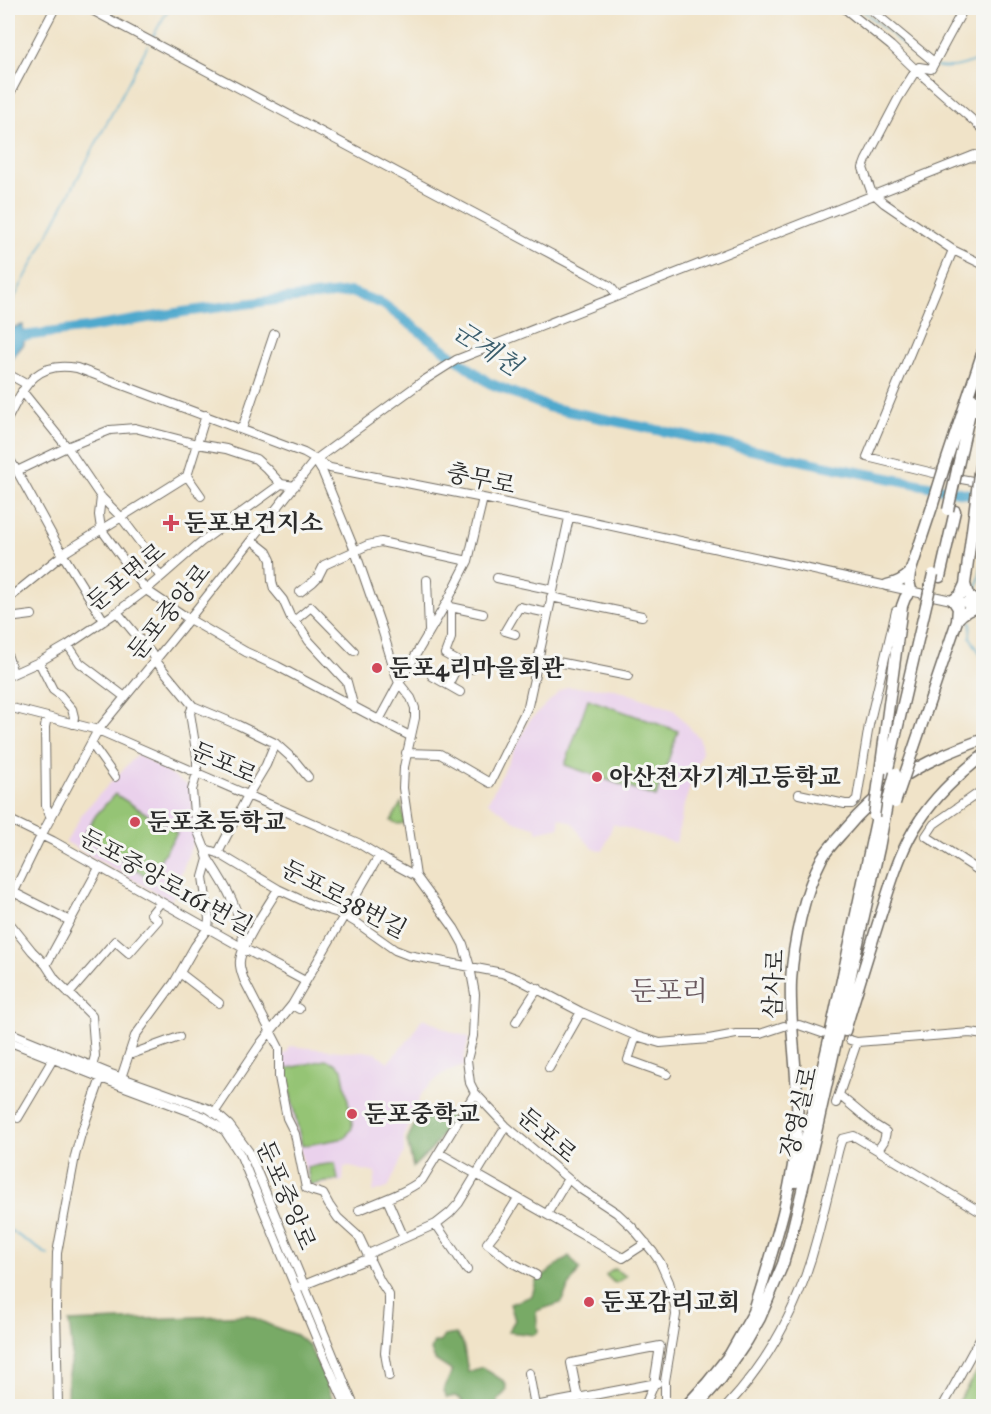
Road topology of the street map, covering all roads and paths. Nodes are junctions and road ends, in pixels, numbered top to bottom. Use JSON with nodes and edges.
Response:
{"nodes":[{"id":1,"x":55,"y":8,"type":"edge"},
{"id":2,"x":88,"y":8,"type":"edge"},
{"id":3,"x":844,"y":8,"type":"edge"},
{"id":4,"x":869,"y":8,"type":"edge"},
{"id":5,"x":964,"y":8,"type":"edge"},
{"id":6,"x":934,"y":62,"type":"junction"},
{"id":7,"x":916,"y":70,"type":"junction"},
{"id":8,"x":8,"y":98,"type":"edge"},
{"id":9,"x":984,"y":130,"type":"edge"},
{"id":10,"x":984,"y":154,"type":"edge"},
{"id":11,"x":972,"y":157,"type":"joint"},
{"id":12,"x":876,"y":195,"type":"junction"},
{"id":13,"x":953,"y":250,"type":"junction"},
{"id":14,"x":984,"y":265,"type":"edge"},
{"id":15,"x":618,"y":296,"type":"junction"},
{"id":16,"x":274,"y":334,"type":"dead end"},
{"id":17,"x":984,"y":348,"type":"edge"},
{"id":18,"x":984,"y":355,"type":"edge"},
{"id":19,"x":8,"y":374,"type":"edge"},
{"id":20,"x":24,"y":387,"type":"junction"},
{"id":21,"x":984,"y":387,"type":"edge"},
{"id":22,"x":206,"y":416,"type":"junction"},
{"id":23,"x":8,"y":418,"type":"edge"},
{"id":24,"x":242,"y":429,"type":"junction"},
{"id":25,"x":984,"y":442,"type":"edge"},
{"id":26,"x":197,"y":444,"type":"junction"},
{"id":27,"x":67,"y":447,"type":"junction"},
{"id":28,"x":8,"y":457,"type":"edge"},
{"id":29,"x":315,"y":460,"type":"junction"},
{"id":30,"x":961,"y":470,"type":"junction"},
{"id":31,"x":17,"y":471,"type":"junction"},
{"id":32,"x":187,"y":476,"type":"junction"},
{"id":33,"x":982,"y":478,"type":"edge"},
{"id":34,"x":281,"y":484,"type":"junction"},
{"id":35,"x":295,"y":486,"type":"junction"},
{"id":36,"x":201,"y":496,"type":"dead end"},
{"id":37,"x":101,"y":497,"type":"junction"},
{"id":38,"x":483,"y":498,"type":"junction"},
{"id":39,"x":121,"y":517,"type":"junction"},
{"id":40,"x":569,"y":518,"type":"junction"},
{"id":41,"x":101,"y":530,"type":"junction"},
{"id":42,"x":252,"y":540,"type":"junction"},
{"id":43,"x":355,"y":551,"type":"junction"},
{"id":44,"x":63,"y":555,"type":"junction"},
{"id":45,"x":468,"y":561,"type":"junction"},
{"id":46,"x":910,"y":573,"type":"junction"},
{"id":47,"x":160,"y":576,"type":"junction"},
{"id":48,"x":497,"y":578,"type":"dead end"},
{"id":49,"x":427,"y":580,"type":"dead end"},
{"id":50,"x":965,"y":584,"type":"junction"},
{"id":51,"x":887,"y":585,"type":"junction"},
{"id":52,"x":146,"y":590,"type":"junction"},
{"id":53,"x":911,"y":590,"type":"junction"},
{"id":54,"x":300,"y":592,"type":"dead end"},
{"id":55,"x":552,"y":593,"type":"junction"},
{"id":56,"x":8,"y":599,"type":"edge"},
{"id":57,"x":953,"y":600,"type":"junction"},
{"id":58,"x":901,"y":603,"type":"junction"},
{"id":59,"x":449,"y":604,"type":"junction"},
{"id":60,"x":983,"y":606,"type":"edge"},
{"id":61,"x":117,"y":612,"type":"junction"},
{"id":62,"x":548,"y":613,"type":"junction"},
{"id":63,"x":483,"y":614,"type":"dead end"},
{"id":64,"x":32,"y":615,"type":"dead end"},
{"id":65,"x":642,"y":616,"type":"dead end"},
{"id":66,"x":8,"y":618,"type":"edge"},
{"id":67,"x":189,"y":619,"type":"junction"},
{"id":68,"x":104,"y":621,"type":"junction"},
{"id":69,"x":294,"y":621,"type":"junction"},
{"id":70,"x":957,"y":621,"type":"junction"},
{"id":71,"x":429,"y":633,"type":"junction"},
{"id":72,"x":516,"y":634,"type":"dead end"},
{"id":73,"x":69,"y":645,"type":"junction"},
{"id":74,"x":354,"y":651,"type":"dead end"},
{"id":75,"x":8,"y":657,"type":"edge"},
{"id":76,"x":538,"y":658,"type":"junction"},
{"id":77,"x":155,"y":660,"type":"junction"},
{"id":78,"x":39,"y":662,"type":"junction"},
{"id":79,"x":460,"y":662,"type":"junction"},
{"id":80,"x":472,"y":669,"type":"dead end"},
{"id":81,"x":10,"y":675,"type":"edge"},
{"id":82,"x":432,"y":676,"type":"dead end"},
{"id":83,"x":628,"y":676,"type":"dead end"},
{"id":84,"x":399,"y":683,"type":"junction"},
{"id":85,"x":448,"y":685,"type":"junction"},
{"id":86,"x":460,"y":692,"type":"dead end"},
{"id":87,"x":125,"y":698,"type":"junction"},
{"id":88,"x":193,"y":706,"type":"junction"},
{"id":89,"x":8,"y":707,"type":"edge"},
{"id":90,"x":354,"y":708,"type":"junction"},
{"id":91,"x":47,"y":717,"type":"junction"},
{"id":92,"x":379,"y":720,"type":"junction"},
{"id":93,"x":73,"y":724,"type":"junction"},
{"id":94,"x":98,"y":730,"type":"junction"},
{"id":95,"x":410,"y":736,"type":"junction"},
{"id":96,"x":984,"y":740,"type":"edge"},
{"id":97,"x":91,"y":743,"type":"junction"},
{"id":98,"x":275,"y":743,"type":"junction"},
{"id":99,"x":406,"y":753,"type":"junction"},
{"id":100,"x":984,"y":755,"type":"edge"},
{"id":101,"x":197,"y":773,"type":"junction"},
{"id":102,"x":887,"y":773,"type":"junction"},
{"id":103,"x":116,"y":777,"type":"dead end"},
{"id":104,"x":308,"y":777,"type":"dead end"},
{"id":105,"x":984,"y":789,"type":"edge"},
{"id":106,"x":799,"y":794,"type":"dead end"},
{"id":107,"x":248,"y":795,"type":"junction"},
{"id":108,"x":891,"y":803,"type":"junction"},
{"id":109,"x":51,"y":818,"type":"junction"},
{"id":110,"x":8,"y":819,"type":"edge"},
{"id":111,"x":41,"y":836,"type":"junction"},
{"id":112,"x":205,"y":849,"type":"junction"},
{"id":113,"x":218,"y":853,"type":"junction"},
{"id":114,"x":379,"y":856,"type":"junction"},
{"id":115,"x":208,"y":859,"type":"junction"},
{"id":116,"x":99,"y":868,"type":"junction"},
{"id":117,"x":984,"y":874,"type":"edge"},
{"id":118,"x":416,"y":876,"type":"junction"},
{"id":119,"x":278,"y":889,"type":"junction"},
{"id":120,"x":13,"y":892,"type":"junction"},
{"id":121,"x":161,"y":902,"type":"junction"},
{"id":122,"x":8,"y":904,"type":"edge"},
{"id":123,"x":344,"y":915,"type":"junction"},
{"id":124,"x":70,"y":921,"type":"junction"},
{"id":125,"x":8,"y":923,"type":"edge"},
{"id":126,"x":208,"y":928,"type":"junction"},
{"id":127,"x":243,"y":948,"type":"junction"},
{"id":128,"x":46,"y":965,"type":"junction"},
{"id":129,"x":470,"y":967,"type":"junction"},
{"id":130,"x":180,"y":973,"type":"junction"},
{"id":131,"x":305,"y":981,"type":"junction"},
{"id":132,"x":538,"y":988,"type":"junction"},
{"id":133,"x":69,"y":994,"type":"junction"},
{"id":134,"x":219,"y":1003,"type":"dead end"},
{"id":135,"x":581,"y":1012,"type":"junction"},
{"id":136,"x":516,"y":1022,"type":"dead end"},
{"id":137,"x":799,"y":1025,"type":"dead end"},
{"id":138,"x":784,"y":1026,"type":"dead end"},
{"id":139,"x":8,"y":1032,"type":"edge"},
{"id":140,"x":271,"y":1032,"type":"junction"},
{"id":141,"x":822,"y":1033,"type":"dead end"},
{"id":142,"x":984,"y":1035,"type":"edge"},
{"id":143,"x":636,"y":1036,"type":"junction"},
{"id":144,"x":179,"y":1038,"type":"dead end"},
{"id":145,"x":8,"y":1041,"type":"edge"},
{"id":146,"x":129,"y":1056,"type":"junction"},
{"id":147,"x":53,"y":1059,"type":"junction"},
{"id":148,"x":549,"y":1068,"type":"dead end"},
{"id":149,"x":91,"y":1070,"type":"junction"},
{"id":150,"x":829,"y":1073,"type":"junction"},
{"id":151,"x":667,"y":1074,"type":"dead end"},
{"id":152,"x":103,"y":1075,"type":"junction"},
{"id":153,"x":121,"y":1078,"type":"junction"},
{"id":154,"x":475,"y":1093,"type":"junction"},
{"id":155,"x":214,"y":1113,"type":"junction"},
{"id":156,"x":18,"y":1118,"type":"dead end"},
{"id":157,"x":502,"y":1132,"type":"dead end"},
{"id":158,"x":878,"y":1150,"type":"junction"},
{"id":159,"x":439,"y":1154,"type":"junction"},
{"id":160,"x":476,"y":1175,"type":"junction"},
{"id":161,"x":566,"y":1182,"type":"dead end"},
{"id":162,"x":518,"y":1198,"type":"junction"},
{"id":163,"x":387,"y":1199,"type":"junction"},
{"id":164,"x":359,"y":1210,"type":"dead end"},
{"id":165,"x":547,"y":1214,"type":"junction"},
{"id":166,"x":984,"y":1214,"type":"edge"},
{"id":167,"x":436,"y":1224,"type":"junction"},
{"id":168,"x":404,"y":1238,"type":"junction"},
{"id":169,"x":646,"y":1243,"type":"junction"},
{"id":170,"x":369,"y":1256,"type":"junction"},
{"id":171,"x":467,"y":1270,"type":"dead end"},
{"id":172,"x":536,"y":1275,"type":"dead end"},
{"id":173,"x":299,"y":1287,"type":"junction"},
{"id":174,"x":753,"y":1315,"type":"junction"},
{"id":175,"x":984,"y":1331,"type":"edge"},
{"id":176,"x":529,"y":1373,"type":"dead end"},
{"id":177,"x":389,"y":1376,"type":"dead end"},
{"id":178,"x":664,"y":1381,"type":"junction"},
{"id":179,"x":654,"y":1384,"type":"junction"},
{"id":180,"x":578,"y":1398,"type":"junction"},
{"id":181,"x":536,"y":1406,"type":"edge"},
{"id":182,"x":58,"y":1407,"type":"edge"},
{"id":183,"x":346,"y":1407,"type":"edge"},
{"id":184,"x":354,"y":1407,"type":"edge"},
{"id":185,"x":645,"y":1407,"type":"edge"},
{"id":186,"x":665,"y":1407,"type":"edge"},
{"id":187,"x":686,"y":1407,"type":"edge"},
{"id":188,"x":696,"y":1407,"type":"edge"},
{"id":189,"x":727,"y":1407,"type":"edge"},
{"id":190,"x":943,"y":1407,"type":"edge"}],
"edges":[{"from":1,"to":8,"type":"street"},
{"from":2,"to":15,"type":"street"},
{"from":3,"to":7,"type":"street"},
{"from":4,"to":6,"type":"street"},
{"from":5,"to":6,"type":"street"},
{"from":6,"to":7,"type":"street"},
{"from":7,"to":9,"type":"street"},
{"from":7,"to":12,"type":"street"},
{"from":10,"to":11,"type":"main road"},
{"from":11,"to":12,"type":"street","name":"둔포중앙로"},
{"from":12,"to":13,"type":"street"},
{"from":12,"to":15,"type":"street","name":"둔포중앙로"},
{"from":13,"to":14,"type":"street"},
{"from":13,"to":33,"type":"street"},
{"from":15,"to":29,"type":"street","name":"둔포중앙로"},
{"from":16,"to":24,"type":"street"},
{"from":17,"to":46,"type":"highway","bridge":true},
{"from":18,"to":30,"type":"highway"},
{"from":19,"to":20,"type":"street"},
{"from":20,"to":22,"type":"street","name":"충무로"},
{"from":20,"to":23,"type":"street","name":"충무로"},
{"from":20,"to":27,"type":"street"},
{"from":21,"to":30,"type":"highway"},
{"from":22,"to":24,"type":"street","name":"충무로"},
{"from":22,"to":26,"type":"street"},
{"from":24,"to":29,"type":"street","name":"충무로"},
{"from":25,"to":33,"type":"highway"},
{"from":26,"to":27,"type":"street"},
{"from":26,"to":32,"type":"street"},
{"from":26,"to":34,"type":"street"},
{"from":27,"to":31,"type":"street"},
{"from":27,"to":37,"type":"street"},
{"from":28,"to":31,"type":"street"},
{"from":29,"to":35,"type":"street","name":"둔포중앙로"},
{"from":29,"to":38,"type":"street","name":"충무로"},
{"from":29,"to":43,"type":"street","name":"둔포로"},
{"from":30,"to":102,"type":"highway"},
{"from":31,"to":44,"type":"street"},
{"from":32,"to":36,"type":"street"},
{"from":32,"to":39,"type":"street"},
{"from":33,"to":50,"type":"highway","bridge":true},
{"from":34,"to":35,"type":"street"},
{"from":34,"to":47,"type":"street","name":"둔포면로"},
{"from":35,"to":42,"type":"street","name":"둔포중앙로"},
{"from":37,"to":39,"type":"street"},
{"from":37,"to":41,"type":"street"},
{"from":38,"to":40,"type":"street","name":"충무로"},
{"from":38,"to":45,"type":"street"},
{"from":39,"to":41,"type":"street"},
{"from":39,"to":47,"type":"street"},
{"from":40,"to":51,"type":"street","name":"충무로"},
{"from":40,"to":55,"type":"street"},
{"from":41,"to":44,"type":"street"},
{"from":41,"to":52,"type":"street"},
{"from":42,"to":67,"type":"street","name":"둔포중앙로"},
{"from":42,"to":69,"type":"street"},
{"from":43,"to":45,"type":"street"},
{"from":43,"to":54,"type":"street"},
{"from":43,"to":84,"type":"street","name":"둔포로"},
{"from":44,"to":56,"type":"street"},
{"from":44,"to":68,"type":"street"},
{"from":45,"to":59,"type":"street"},
{"from":46,"to":51,"type":"highway"},
{"from":46,"to":53,"type":"highway"},
{"from":47,"to":52,"type":"street","name":"둔포면로"},
{"from":48,"to":55,"type":"street"},
{"from":49,"to":71,"type":"street"},
{"from":50,"to":57,"type":"highway"},
{"from":50,"to":60,"type":"highway"},
{"from":51,"to":53,"type":"street","name":"충무로"},
{"from":51,"to":58,"type":"highway"},
{"from":52,"to":61,"type":"street","name":"둔포면로"},
{"from":52,"to":67,"type":"street"},
{"from":53,"to":57,"type":"street","name":"충무로"},
{"from":53,"to":58,"type":"highway"},
{"from":55,"to":62,"type":"street"},
{"from":55,"to":65,"type":"street"},
{"from":57,"to":60,"type":"street","name":"충무로"},
{"from":57,"to":70,"type":"highway"},
{"from":58,"to":102,"type":"highway"},
{"from":58,"to":106,"type":"street"},
{"from":59,"to":63,"type":"street"},
{"from":59,"to":71,"type":"street"},
{"from":59,"to":79,"type":"street"},
{"from":60,"to":70,"type":"highway"},
{"from":61,"to":68,"type":"street","name":"둔포면로"},
{"from":61,"to":77,"type":"street"},
{"from":62,"to":72,"type":"street"},
{"from":62,"to":76,"type":"street"},
{"from":64,"to":66,"type":"street"},
{"from":67,"to":77,"type":"street","name":"둔포중앙로"},
{"from":67,"to":90,"type":"street"},
{"from":68,"to":73,"type":"street","name":"둔포면로"},
{"from":69,"to":74,"type":"street"},
{"from":69,"to":90,"type":"street"},
{"from":70,"to":108,"type":"highway","bridge":true},
{"from":71,"to":84,"type":"street"},
{"from":73,"to":78,"type":"street","name":"둔포면로"},
{"from":73,"to":87,"type":"street"},
{"from":75,"to":81,"type":"street"},
{"from":76,"to":83,"type":"street"},
{"from":76,"to":99,"type":"street"},
{"from":77,"to":87,"type":"street","name":"둔포중앙로"},
{"from":77,"to":88,"type":"street"},
{"from":78,"to":81,"type":"street","name":"둔포면로"},
{"from":78,"to":93,"type":"street"},
{"from":79,"to":80,"type":"street"},
{"from":79,"to":85,"type":"street"},
{"from":82,"to":85,"type":"street"},
{"from":84,"to":92,"type":"street"},
{"from":84,"to":95,"type":"street","name":"둔포로"},
{"from":85,"to":86,"type":"street"},
{"from":87,"to":94,"type":"street","name":"둔포중앙로"},
{"from":88,"to":98,"type":"street"},
{"from":88,"to":101,"type":"street"},
{"from":89,"to":91,"type":"street","name":"둔포로"},
{"from":90,"to":92,"type":"street"},
{"from":91,"to":93,"type":"street","name":"둔포로"},
{"from":91,"to":109,"type":"street"},
{"from":92,"to":95,"type":"street"},
{"from":93,"to":94,"type":"street","name":"둔포로"},
{"from":94,"to":97,"type":"street","name":"둔포중앙로"},
{"from":94,"to":101,"type":"street","name":"둔포로"},
{"from":95,"to":99,"type":"street","name":"둔포로"},
{"from":96,"to":174,"type":"highway","name":"삼사로"},
{"from":97,"to":103,"type":"street"},
{"from":97,"to":109,"type":"street","name":"둔포중앙로"},
{"from":98,"to":104,"type":"street"},
{"from":98,"to":107,"type":"street"},
{"from":99,"to":118,"type":"street","name":"둔포로"},
{"from":100,"to":150,"type":"highway"},
{"from":101,"to":107,"type":"street","name":"둔포로"},
{"from":101,"to":112,"type":"street"},
{"from":102,"to":108,"type":"highway","bridge":true},
{"from":102,"to":174,"type":"highway","name":"장영실로","bridge":true},
{"from":105,"to":117,"type":"street"},
{"from":107,"to":113,"type":"street"},
{"from":107,"to":114,"type":"street","name":"둔포로"},
{"from":108,"to":150,"type":"highway","name":"장영실로"},
{"from":109,"to":111,"type":"street","name":"둔포중앙로"},
{"from":110,"to":111,"type":"street","name":"둔포중앙로161번길"},
{"from":111,"to":116,"type":"street","name":"둔포중앙로161번길"},
{"from":111,"to":120,"type":"street","name":"둔포중앙로"},
{"from":112,"to":113,"type":"street","name":"둔포로38번길"},
{"from":112,"to":115,"type":"street"},
{"from":113,"to":119,"type":"street","name":"둔포로38번길"},
{"from":114,"to":118,"type":"street","name":"둔포로"},
{"from":114,"to":123,"type":"street"},
{"from":115,"to":126,"type":"street"},
{"from":115,"to":127,"type":"street"},
{"from":116,"to":121,"type":"street","name":"둔포중앙로161번길"},
{"from":116,"to":124,"type":"street"},
{"from":118,"to":129,"type":"street","name":"둔포로"},
{"from":119,"to":123,"type":"street","name":"둔포로38번길"},
{"from":119,"to":127,"type":"street"},
{"from":120,"to":122,"type":"street","name":"둔포중앙로"},
{"from":120,"to":124,"type":"street"},
{"from":121,"to":126,"type":"street","name":"둔포중앙로161번길"},
{"from":121,"to":133,"type":"street"},
{"from":123,"to":129,"type":"street","name":"둔포로38번길"},
{"from":123,"to":131,"type":"street"},
{"from":124,"to":128,"type":"street"},
{"from":125,"to":128,"type":"street"},
{"from":126,"to":127,"type":"street","name":"둔포중앙로161번길"},
{"from":126,"to":130,"type":"street"},
{"from":127,"to":131,"type":"street","name":"둔포중앙로161번길"},
{"from":127,"to":140,"type":"street"},
{"from":128,"to":133,"type":"street"},
{"from":129,"to":132,"type":"street","name":"둔포로38번길"},
{"from":129,"to":154,"type":"street","name":"둔포로"},
{"from":130,"to":134,"type":"street"},
{"from":130,"to":146,"type":"street"},
{"from":131,"to":140,"type":"street"},
{"from":132,"to":135,"type":"street","name":"둔포로38번길"},
{"from":132,"to":136,"type":"street"},
{"from":133,"to":149,"type":"street"},
{"from":135,"to":143,"type":"street","name":"둔포로38번길"},
{"from":135,"to":148,"type":"street"},
{"from":137,"to":141,"type":"street"},
{"from":138,"to":143,"type":"street","name":"둔포로38번길"},
{"from":139,"to":149,"type":"street","name":"둔포중앙로"},
{"from":140,"to":155,"type":"street"},
{"from":140,"to":170,"type":"street"},
{"from":142,"to":158,"type":"street"},
{"from":143,"to":151,"type":"street"},
{"from":144,"to":146,"type":"street"},
{"from":145,"to":147,"type":"street","name":"둔포중앙로"},
{"from":146,"to":153,"type":"street"},
{"from":147,"to":149,"type":"street","name":"둔포중앙로"},
{"from":147,"to":156,"type":"street"},
{"from":149,"to":152,"type":"street","name":"둔포중앙로"},
{"from":150,"to":188,"type":"highway","name":"장영실로"},
{"from":152,"to":153,"type":"street","name":"둔포중앙로"},
{"from":152,"to":173,"type":"street","name":"둔포중앙로"},
{"from":152,"to":182,"type":"street"},
{"from":153,"to":155,"type":"street","name":"둔포중앙로"},
{"from":154,"to":159,"type":"street"},
{"from":154,"to":169,"type":"street","name":"둔포로"},
{"from":155,"to":173,"type":"street","name":"둔포중앙로"},
{"from":157,"to":160,"type":"street"},
{"from":158,"to":166,"type":"street"},
{"from":158,"to":189,"type":"street"},
{"from":159,"to":160,"type":"street"},
{"from":159,"to":163,"type":"street"},
{"from":160,"to":162,"type":"street"},
{"from":160,"to":167,"type":"street"},
{"from":161,"to":165,"type":"street"},
{"from":162,"to":165,"type":"street"},
{"from":162,"to":172,"type":"street"},
{"from":163,"to":164,"type":"street"},
{"from":163,"to":168,"type":"street"},
{"from":165,"to":169,"type":"street"},
{"from":167,"to":168,"type":"street"},
{"from":167,"to":171,"type":"street"},
{"from":168,"to":170,"type":"street"},
{"from":169,"to":178,"type":"street","name":"둔포로"},
{"from":170,"to":173,"type":"street"},
{"from":170,"to":177,"type":"street"},
{"from":173,"to":183,"type":"street","name":"둔포중앙로"},
{"from":173,"to":184,"type":"street","name":"둔포중앙로"},
{"from":174,"to":187,"type":"highway","name":"장영실로"},
{"from":175,"to":190,"type":"street"},
{"from":176,"to":181,"type":"street"},
{"from":178,"to":179,"type":"street"},
{"from":178,"to":186,"type":"street","name":"둔포로"},
{"from":179,"to":180,"type":"street"},
{"from":179,"to":180,"type":"street"},
{"from":179,"to":185,"type":"street"},
{"from":180,"to":181,"type":"street"}]}
